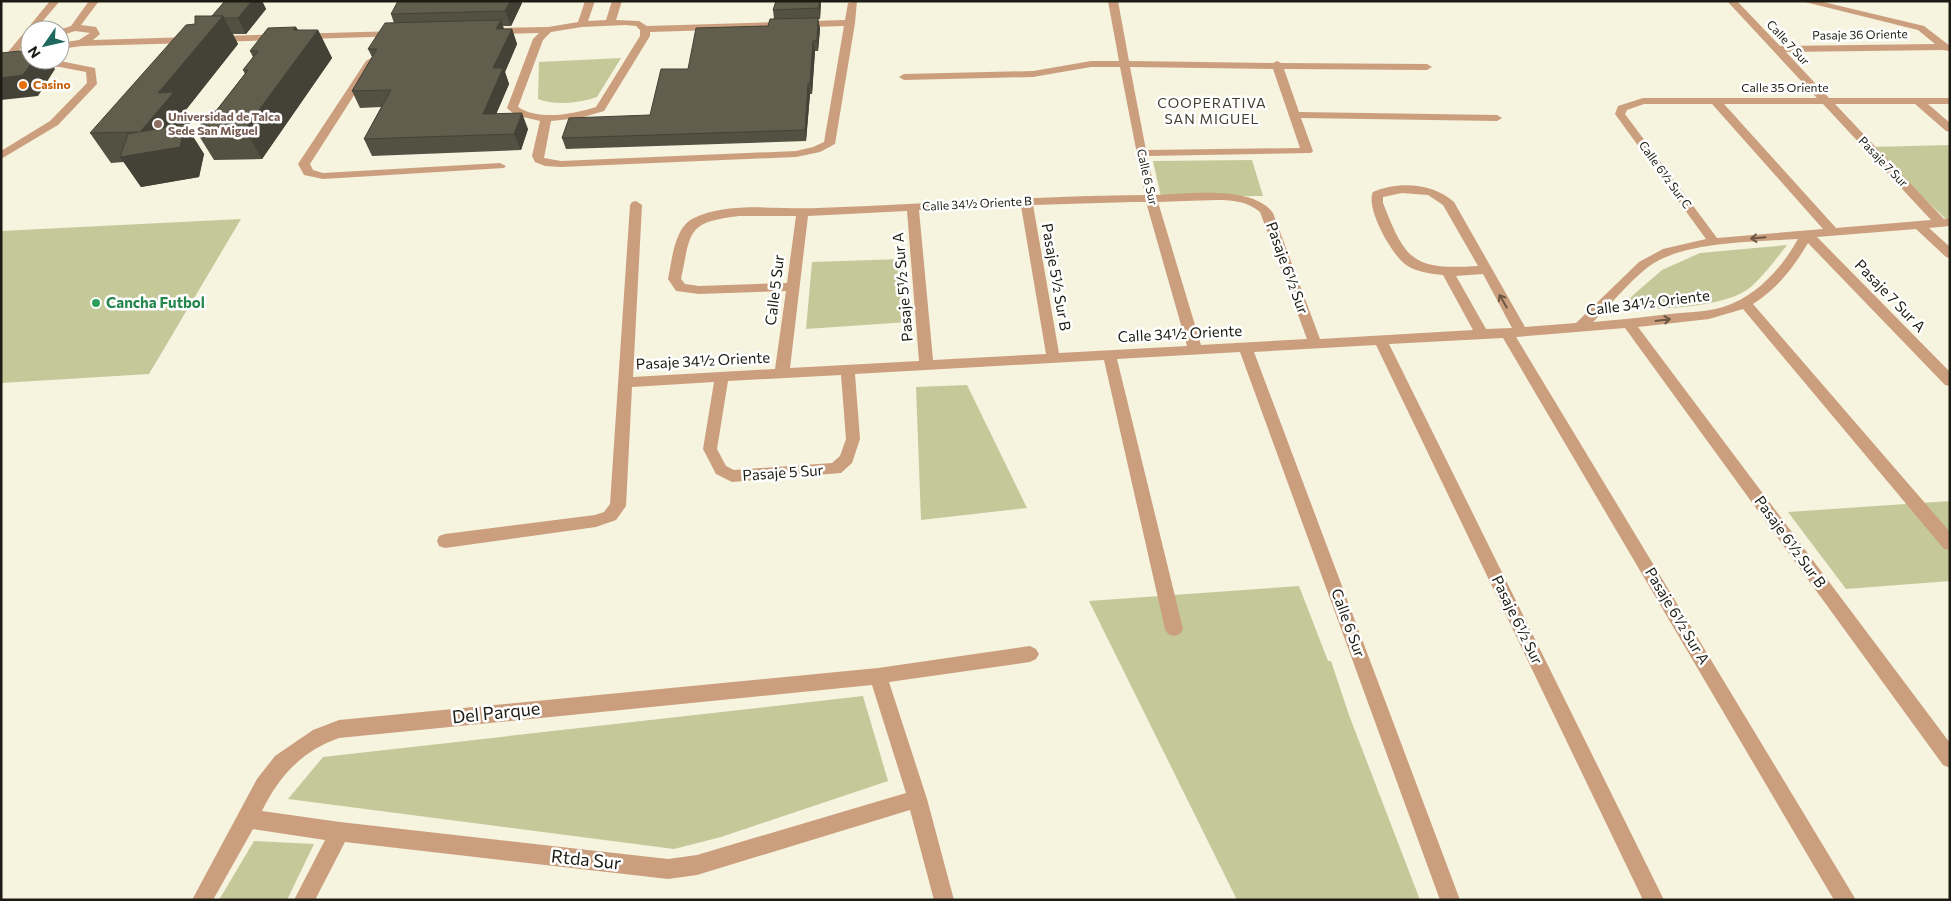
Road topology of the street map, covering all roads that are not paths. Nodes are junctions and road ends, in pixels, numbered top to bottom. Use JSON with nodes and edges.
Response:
{"nodes":[{"id":1,"x":55,"y":1,"type":"edge"},
{"id":2,"x":94,"y":1,"type":"edge"},
{"id":3,"x":590,"y":1,"type":"edge"},
{"id":4,"x":617,"y":1,"type":"edge"},
{"id":5,"x":1114,"y":1,"type":"edge"},
{"id":6,"x":1732,"y":1,"type":"edge"},
{"id":7,"x":1806,"y":1,"type":"edge"},
{"id":8,"x":853,"y":3,"type":"dead end"},
{"id":9,"x":39,"y":20,"type":"edge"},
{"id":10,"x":610,"y":23,"type":"junction"},
{"id":11,"x":850,"y":23,"type":"junction"},
{"id":12,"x":582,"y":24,"type":"junction"},
{"id":13,"x":74,"y":28,"type":"junction"},
{"id":14,"x":70,"y":29,"type":"edge"},
{"id":15,"x":645,"y":29,"type":"junction"},
{"id":16,"x":548,"y":30,"type":"junction"},
{"id":17,"x":486,"y":32,"type":"edge"},
{"id":18,"x":407,"y":34,"type":"edge"},
{"id":19,"x":383,"y":42,"type":"junction"},
{"id":20,"x":82,"y":43,"type":"junction"},
{"id":21,"x":20,"y":44,"type":"edge"},
{"id":22,"x":70,"y":45,"type":"edge"},
{"id":23,"x":1777,"y":49,"type":"junction"},
{"id":24,"x":1947,"y":49,"type":"edge"},
{"id":25,"x":20,"y":61,"type":"edge"},
{"id":26,"x":1126,"y":64,"type":"junction"},
{"id":27,"x":1277,"y":64,"type":"junction"},
{"id":28,"x":70,"y":66,"type":"edge"},
{"id":29,"x":1427,"y":67,"type":"dead end"},
{"id":30,"x":904,"y":77,"type":"dead end"},
{"id":31,"x":1918,"y":101,"type":"junction"},
{"id":32,"x":1950,"y":101,"type":"edge"},
{"id":33,"x":1716,"y":102,"type":"junction"},
{"id":34,"x":1825,"y":102,"type":"junction"},
{"id":35,"x":1622,"y":108,"type":"joint"},
{"id":36,"x":1295,"y":115,"type":"junction"},
{"id":37,"x":546,"y":117,"type":"junction"},
{"id":38,"x":1496,"y":118,"type":"dead end"},
{"id":39,"x":1950,"y":129,"type":"edge"},
{"id":40,"x":1141,"y":153,"type":"junction"},
{"id":41,"x":1,"y":156,"type":"edge"},
{"id":42,"x":500,"y":166,"type":"dead end"},
{"id":43,"x":1151,"y":197,"type":"junction"},
{"id":44,"x":1250,"y":200,"type":"joint"},
{"id":45,"x":1026,"y":202,"type":"junction"},
{"id":46,"x":636,"y":205,"type":"dead end"},
{"id":47,"x":913,"y":207,"type":"junction"},
{"id":48,"x":802,"y":213,"type":"junction"},
{"id":49,"x":1945,"y":223,"type":"edge"},
{"id":50,"x":1918,"y":224,"type":"junction"},
{"id":51,"x":1832,"y":231,"type":"junction"},
{"id":52,"x":1807,"y":234,"type":"junction"},
{"id":53,"x":1714,"y":242,"type":"junction"},
{"id":54,"x":1950,"y":254,"type":"edge"},
{"id":55,"x":1485,"y":270,"type":"junction"},
{"id":56,"x":1448,"y":272,"type":"junction"},
{"id":57,"x":792,"y":287,"type":"junction"},
{"id":58,"x":1745,"y":303,"type":"junction"},
{"id":59,"x":1630,"y":324,"type":"junction"},
{"id":60,"x":1579,"y":328,"type":"junction"},
{"id":61,"x":1514,"y":332,"type":"junction"},
{"id":62,"x":1482,"y":334,"type":"junction"},
{"id":63,"x":1380,"y":340,"type":"junction"},
{"id":64,"x":1315,"y":343,"type":"junction"},
{"id":65,"x":1245,"y":347,"type":"junction"},
{"id":66,"x":1195,"y":349,"type":"junction"},
{"id":67,"x":1109,"y":354,"type":"junction"},
{"id":68,"x":1054,"y":357,"type":"junction"},
{"id":69,"x":926,"y":364,"type":"junction"},
{"id":70,"x":848,"y":369,"type":"junction"},
{"id":71,"x":782,"y":372,"type":"junction"},
{"id":72,"x":722,"y":377,"type":"junction"},
{"id":73,"x":1950,"y":381,"type":"edge"},
{"id":74,"x":626,"y":382,"type":"junction"},
{"id":75,"x":445,"y":541,"type":"dead end"},
{"id":76,"x":1950,"y":544,"type":"edge"},
{"id":77,"x":1174,"y":629,"type":"dead end"},
{"id":78,"x":1030,"y":654,"type":"dead end"},
{"id":79,"x":878,"y":676,"type":"junction"},
{"id":80,"x":1950,"y":760,"type":"edge"},
{"id":81,"x":917,"y":799,"type":"junction"},
{"id":82,"x":248,"y":819,"type":"junction"},
{"id":83,"x":340,"y":832,"type":"junction"},
{"id":84,"x":202,"y":900,"type":"edge"},
{"id":85,"x":304,"y":900,"type":"edge"},
{"id":86,"x":944,"y":900,"type":"edge"},
{"id":87,"x":1450,"y":900,"type":"edge"},
{"id":88,"x":1654,"y":900,"type":"edge"},
{"id":89,"x":1846,"y":900,"type":"edge"}],
"edges":[{"from":1,"to":9,"type":"street"},
{"from":2,"to":13,"type":"street"},
{"from":3,"to":12,"type":"street"},
{"from":4,"to":10,"type":"street"},
{"from":5,"to":26,"type":"street","name":"Calle 6 Sur"},
{"from":6,"to":23,"type":"street","name":"Calle 7 Sur"},
{"from":7,"to":24,"type":"street"},
{"from":8,"to":11,"type":"street"},
{"from":10,"to":12,"type":"street"},
{"from":10,"to":15,"type":"street"},
{"from":11,"to":15,"type":"street"},
{"from":11,"to":37,"type":"street"},
{"from":12,"to":16,"type":"street"},
{"from":13,"to":14,"type":"street"},
{"from":13,"to":20,"type":"street"},
{"from":15,"to":37,"type":"street"},
{"from":16,"to":17,"type":"street"},
{"from":16,"to":37,"type":"street"},
{"from":18,"to":19,"type":"street"},
{"from":19,"to":20,"type":"street"},
{"from":19,"to":42,"type":"street"},
{"from":20,"to":22,"type":"street"},
{"from":21,"to":25,"type":"street"},
{"from":23,"to":24,"type":"street","name":"Pasaje 36 Oriente"},
{"from":23,"to":34,"type":"street","name":"Calle 7 Sur"},
{"from":26,"to":27,"type":"street"},
{"from":26,"to":30,"type":"street"},
{"from":26,"to":40,"type":"street","name":"Calle 6 Sur"},
{"from":27,"to":29,"type":"street"},
{"from":27,"to":36,"type":"street"},
{"from":28,"to":41,"type":"street"},
{"from":31,"to":32,"type":"street","name":"Calle 35 Oriente"},
{"from":31,"to":34,"type":"street","name":"Calle 35 Oriente"},
{"from":31,"to":39,"type":"street"},
{"from":33,"to":34,"type":"street","name":"Calle 35 Oriente"},
{"from":33,"to":35,"type":"street","name":"Calle 35 Oriente"},
{"from":33,"to":51,"type":"street"},
{"from":34,"to":49,"type":"street","name":"Pasaje 7 Sur"},
{"from":35,"to":53,"type":"street","name":"Calle 6½ Sur C"},
{"from":36,"to":38,"type":"street"},
{"from":36,"to":40,"type":"street"},
{"from":40,"to":43,"type":"street","name":"Calle 6 Sur"},
{"from":43,"to":44,"type":"street","name":"Calle 34½ Oriente B"},
{"from":43,"to":45,"type":"street","name":"Calle 34½ Oriente B"},
{"from":43,"to":66,"type":"street","name":"Calle 6 Sur"},
{"from":44,"to":64,"type":"street","name":"Pasaje 6½ Sur"},
{"from":45,"to":47,"type":"street","name":"Calle 34½ Oriente B"},
{"from":45,"to":68,"type":"street","name":"Pasaje 5½ Sur B"},
{"from":46,"to":74,"type":"street"},
{"from":47,"to":48,"type":"street","name":"Calle 34½ Oriente B"},
{"from":47,"to":69,"type":"street","name":"Pasaje 5½ Sur A"},
{"from":48,"to":57,"type":"street","name":"Calle 5 Sur"},
{"from":48,"to":57,"type":"street","name":"Calle 34½ Oriente B"},
{"from":49,"to":50,"type":"street","name":"Calle 34½ Oriente"},
{"from":50,"to":51,"type":"street","name":"Calle 34½ Oriente"},
{"from":50,"to":54,"type":"street"},
{"from":51,"to":52,"type":"street","name":"Calle 34½ Oriente"},
{"from":52,"to":53,"type":"street","name":"Calle 34½ Oriente","one_way":true},
{"from":52,"to":58,"type":"street","name":"Calle 34½ Oriente"},
{"from":52,"to":73,"type":"street","name":"Pasaje 7 Sur A"},
{"from":53,"to":60,"type":"street","name":"Calle 34½ Oriente"},
{"from":55,"to":56,"type":"street"},
{"from":55,"to":56,"type":"street"},
{"from":61,"to":55,"type":"street","one_way":true},
{"from":56,"to":62,"type":"street"},
{"from":57,"to":71,"type":"street","name":"Calle 5 Sur"},
{"from":59,"to":58,"type":"street","name":"Calle 34½ Oriente","one_way":true},
{"from":58,"to":76,"type":"street"},
{"from":59,"to":60,"type":"street","name":"Calle 34½ Oriente"},
{"from":59,"to":80,"type":"street","name":"Pasaje 6½ Sur B"},
{"from":60,"to":61,"type":"street","name":"Calle 34½ Oriente"},
{"from":61,"to":62,"type":"street","name":"Calle 34½ Oriente"},
{"from":61,"to":89,"type":"street","name":"Pasaje 6½ Sur A"},
{"from":62,"to":63,"type":"street","name":"Calle 34½ Oriente"},
{"from":63,"to":64,"type":"street","name":"Calle 34½ Oriente"},
{"from":63,"to":88,"type":"street","name":"Pasaje 6½ Sur"},
{"from":64,"to":65,"type":"street","name":"Calle 34½ Oriente"},
{"from":65,"to":66,"type":"street","name":"Calle 34½ Oriente"},
{"from":65,"to":87,"type":"street","name":"Calle 6 Sur"},
{"from":66,"to":67,"type":"street","name":"Calle 34½ Oriente"},
{"from":67,"to":68,"type":"street","name":"Calle 34½ Oriente"},
{"from":67,"to":77,"type":"street"},
{"from":68,"to":69,"type":"street","name":"Calle 34½ Oriente"},
{"from":69,"to":70,"type":"street","name":"Calle 34½ Oriente"},
{"from":70,"to":71,"type":"street","name":"Calle 34½ Oriente"},
{"from":70,"to":72,"type":"street","name":"Pasaje 5 Sur"},
{"from":71,"to":72,"type":"street","name":"Pasaje 34½ Oriente"},
{"from":72,"to":74,"type":"street","name":"Pasaje 34½ Oriente"},
{"from":74,"to":75,"type":"street"},
{"from":78,"to":79,"type":"street","name":"Del Parque"},
{"from":79,"to":81,"type":"street"},
{"from":79,"to":82,"type":"street","name":"Del Parque"},
{"from":81,"to":83,"type":"street","name":"Rtda Sur"},
{"from":81,"to":86,"type":"street"},
{"from":82,"to":83,"type":"street","name":"Rtda Sur"},
{"from":82,"to":84,"type":"street","name":"Del Parque"},
{"from":83,"to":85,"type":"street"}]}
